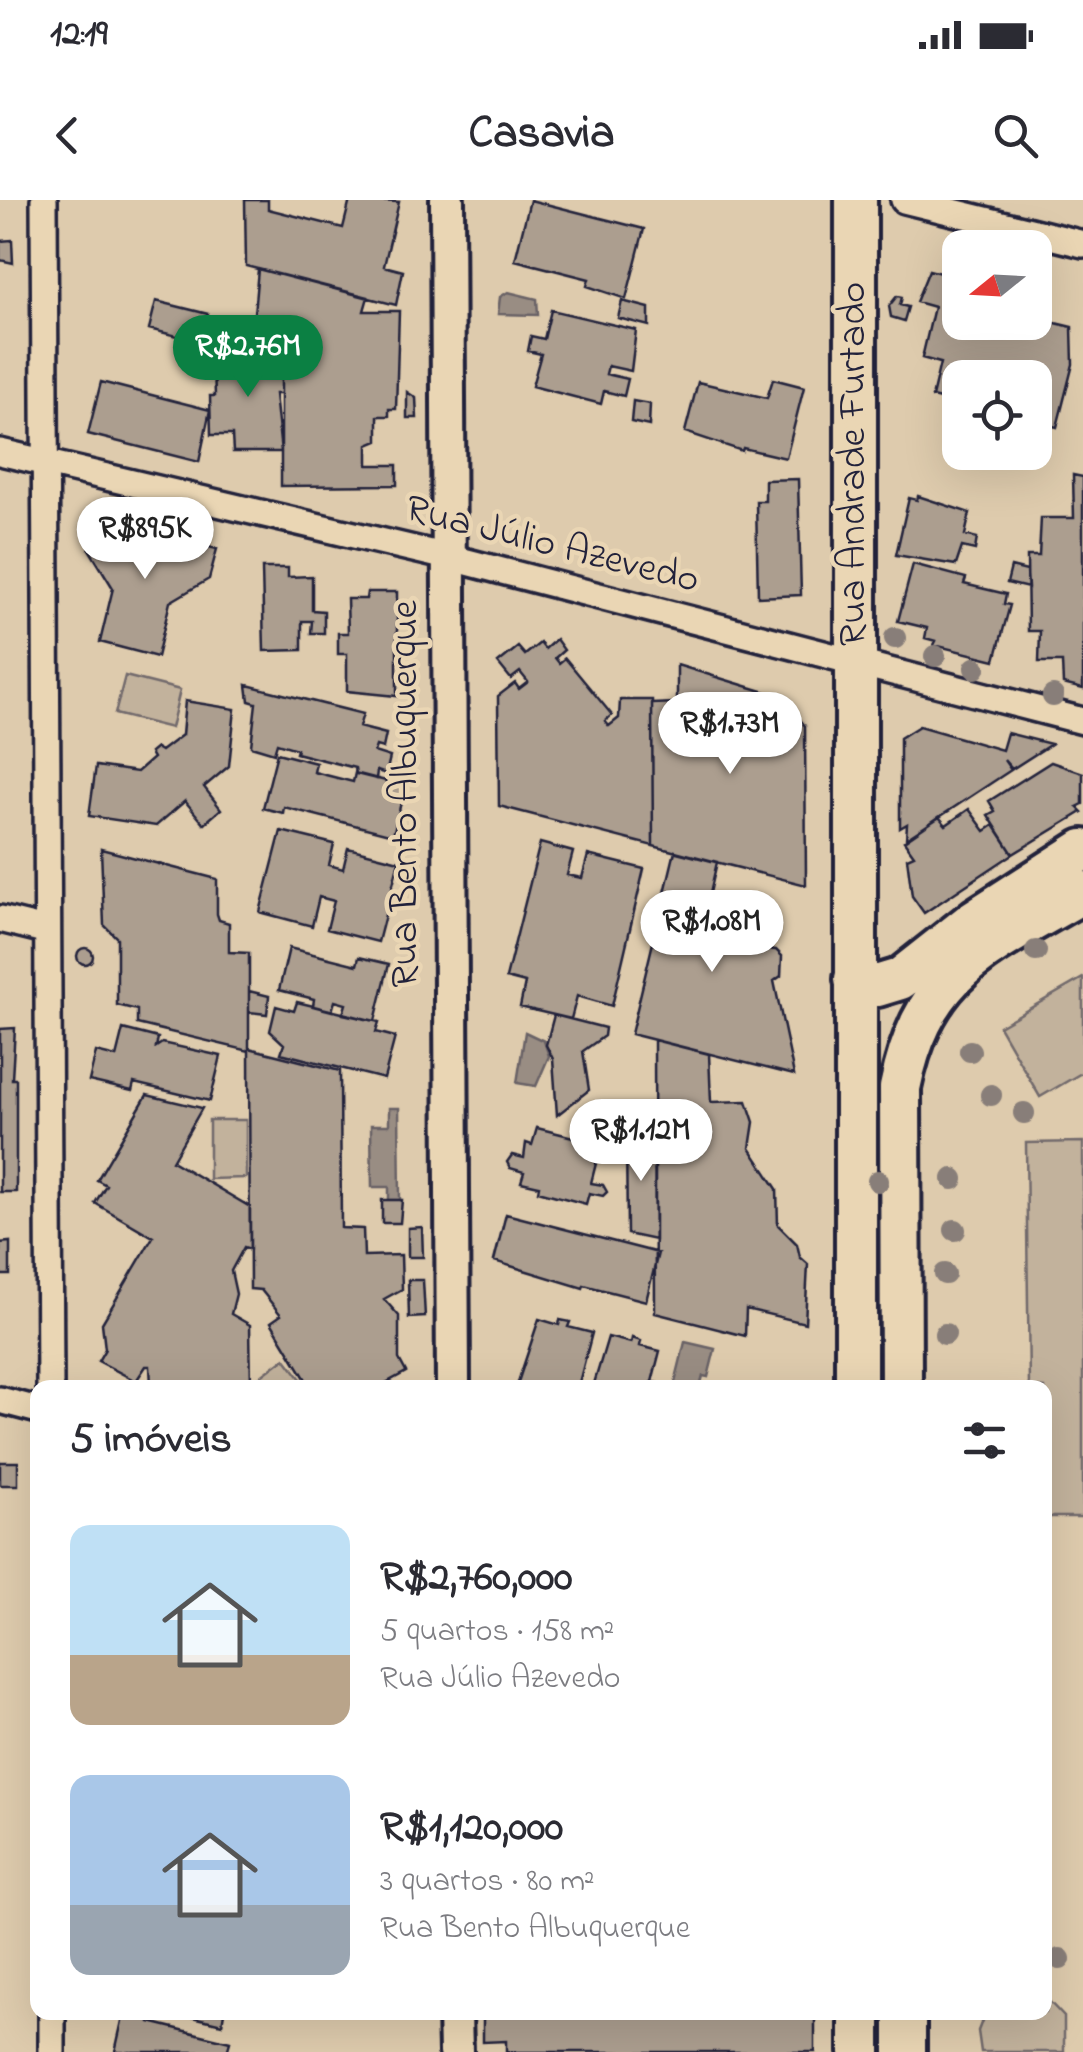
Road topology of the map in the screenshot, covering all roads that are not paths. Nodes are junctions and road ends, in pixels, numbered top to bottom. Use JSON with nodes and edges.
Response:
{"nodes":[{"id":1,"x":44,"y":200,"type":"edge"},
{"id":2,"x":447,"y":200,"type":"edge"},
{"id":3,"x":856,"y":200,"type":"edge"},
{"id":4,"x":904,"y":200,"type":"edge"},
{"id":5,"x":1083,"y":244,"type":"edge"},
{"id":6,"x":0,"y":452,"type":"edge"},
{"id":7,"x":45,"y":464,"type":"junction"},
{"id":8,"x":448,"y":557,"type":"junction"},
{"id":9,"x":853,"y":660,"type":"junction"},
{"id":10,"x":1083,"y":721,"type":"edge"},
{"id":11,"x":1083,"y":850,"type":"edge"},
{"id":12,"x":1083,"y":892,"type":"edge"},
{"id":13,"x":1048,"y":912,"type":"junction"},
{"id":14,"x":0,"y":919,"type":"edge"},
{"id":15,"x":976,"y":919,"type":"junction"},
{"id":16,"x":45,"y":930,"type":"junction"},
{"id":17,"x":855,"y":978,"type":"junction"},
{"id":18,"x":50,"y":1380,"type":"edge"},
{"id":19,"x":454,"y":1380,"type":"edge"},
{"id":20,"x":856,"y":1380,"type":"edge"},
{"id":21,"x":901,"y":1380,"type":"edge"},
{"id":22,"x":0,"y":1400,"type":"edge"},
{"id":23,"x":30,"y":1408,"type":"edge"},
{"id":24,"x":52,"y":2020,"type":"edge"},
{"id":25,"x":455,"y":2020,"type":"edge"},
{"id":26,"x":860,"y":2020,"type":"edge"},
{"id":27,"x":905,"y":2020,"type":"edge"},
{"id":28,"x":52,"y":2052,"type":"edge"},
{"id":29,"x":456,"y":2052,"type":"edge"},
{"id":30,"x":860,"y":2052,"type":"edge"},
{"id":31,"x":906,"y":2052,"type":"edge"}],
"edges":[{"from":1,"to":7,"type":"street"},
{"from":2,"to":8,"type":"street","name":"Rua Bento Albuquerque"},
{"from":3,"to":9,"type":"main road","name":"Rua Andrade Furtado"},
{"from":4,"to":5,"type":"street"},
{"from":6,"to":7,"type":"street","name":"Rua Júlio Azevedo"},
{"from":7,"to":8,"type":"street","name":"Rua Júlio Azevedo"},
{"from":7,"to":16,"type":"street"},
{"from":8,"to":9,"type":"street","name":"Rua Júlio Azevedo"},
{"from":8,"to":19,"type":"street","name":"Rua Bento Albuquerque"},
{"from":9,"to":10,"type":"street","name":"Rua Júlio Azevedo"},
{"from":9,"to":17,"type":"main road","name":"Rua Andrade Furtado"},
{"from":11,"to":15,"type":"main road"},
{"from":12,"to":13,"type":"main road"},
{"from":13,"to":15,"type":"main road"},
{"from":13,"to":21,"type":"main road"},
{"from":14,"to":16,"type":"street"},
{"from":15,"to":17,"type":"main road"},
{"from":16,"to":18,"type":"street"},
{"from":17,"to":20,"type":"main road","name":"Rua Andrade Furtado"},
{"from":22,"to":23,"type":"street"},
{"from":24,"to":28,"type":"street"},
{"from":25,"to":29,"type":"street"},
{"from":26,"to":30,"type":"main road"},
{"from":27,"to":31,"type":"main road"}]}
